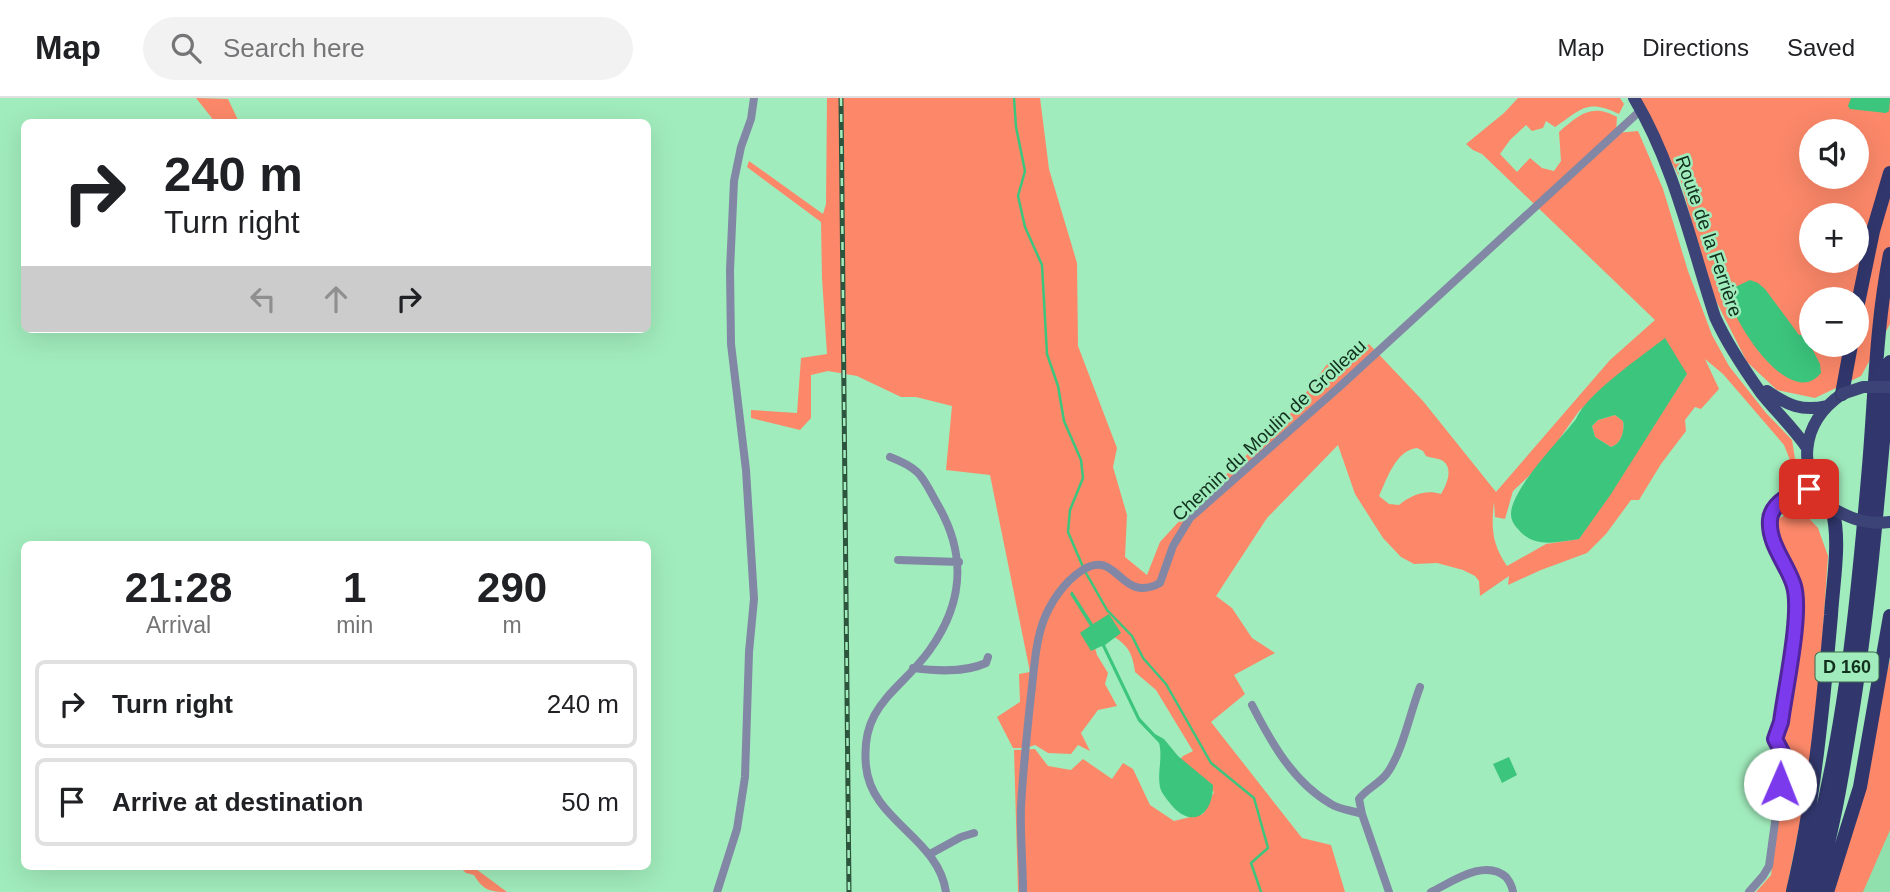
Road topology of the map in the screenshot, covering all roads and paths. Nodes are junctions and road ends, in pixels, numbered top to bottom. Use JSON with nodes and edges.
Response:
{"nodes":[{"id":1,"x":754,"y":98,"type":"edge"},
{"id":2,"x":1634,"y":98,"type":"edge"},
{"id":3,"x":1641,"y":110,"type":"junction"},
{"id":4,"x":1890,"y":173,"type":"edge"},
{"id":5,"x":1890,"y":254,"type":"edge"},
{"id":6,"x":1861,"y":287,"type":"edge"},
{"id":7,"x":1849,"y":357,"type":"edge"},
{"id":8,"x":1890,"y":362,"type":"edge"},
{"id":9,"x":1756,"y":382,"type":"junction"},
{"id":10,"x":1890,"y":387,"type":"edge"},
{"id":11,"x":1842,"y":394,"type":"junction"},
{"id":12,"x":1827,"y":406,"type":"junction"},
{"id":13,"x":1877,"y":438,"type":"junction"},
{"id":14,"x":1807,"y":448,"type":"junction"},
{"id":15,"x":890,"y":457,"type":"dead end"},
{"id":16,"x":1808,"y":466,"type":"junction"},
{"id":17,"x":1818,"y":492,"type":"junction"},
{"id":18,"x":1775,"y":506,"type":"junction"},
{"id":19,"x":1832,"y":508,"type":"junction"},
{"id":20,"x":1890,"y":522,"type":"edge"},
{"id":21,"x":898,"y":560,"type":"dead end"},
{"id":22,"x":959,"y":562,"type":"junction"},
{"id":23,"x":1890,"y":616,"type":"edge"},
{"id":24,"x":988,"y":657,"type":"dead end"},
{"id":25,"x":913,"y":668,"type":"junction"},
{"id":26,"x":1420,"y":687,"type":"dead end"},
{"id":27,"x":1252,"y":705,"type":"dead end"},
{"id":28,"x":1362,"y":814,"type":"junction"},
{"id":29,"x":974,"y":833,"type":"dead end"},
{"id":30,"x":930,"y":854,"type":"junction"},
{"id":31,"x":717,"y":892,"type":"edge"},
{"id":32,"x":946,"y":892,"type":"edge"},
{"id":33,"x":1023,"y":892,"type":"edge"},
{"id":34,"x":1389,"y":892,"type":"edge"},
{"id":35,"x":1431,"y":892,"type":"edge"},
{"id":36,"x":1513,"y":892,"type":"edge"},
{"id":37,"x":1749,"y":892,"type":"edge"},
{"id":38,"x":1793,"y":892,"type":"edge"},
{"id":39,"x":1801,"y":892,"type":"edge"},
{"id":40,"x":1814,"y":892,"type":"edge"},
{"id":41,"x":1827,"y":892,"type":"edge"}],
"edges":[{"from":1,"to":31,"type":"street"},
{"from":2,"to":3,"type":"main road","name":"Route de la Ferrière"},
{"from":3,"to":9,"type":"main road","name":"Route de la Ferrière"},
{"from":3,"to":33,"type":"street","name":"Chemin du Moulin de Grolleau"},
{"from":4,"to":6,"type":"highway"},
{"from":5,"to":13,"type":"highway"},
{"from":7,"to":11,"type":"highway"},
{"from":8,"to":13,"type":"highway"},
{"from":9,"to":12,"type":"main road","name":"Route de la Ferrière"},
{"from":9,"to":14,"type":"main road","name":"Route de la Ferrière"},
{"from":10,"to":11,"type":"main road","bridge":true},
{"from":11,"to":12,"type":"main road"},
{"from":12,"to":14,"type":"main road"},
{"from":13,"to":39,"type":"highway","number":"D 160"},
{"from":13,"to":40,"type":"highway","number":"D 160"},
{"from":14,"to":16,"type":"main road"},
{"from":15,"to":22,"type":"street"},
{"from":16,"to":17,"type":"main road"},
{"from":16,"to":18,"type":"street"},
{"from":17,"to":18,"type":"street"},
{"from":17,"to":19,"type":"main road"},
{"from":18,"to":37,"type":"street"},
{"from":19,"to":20,"type":"main road","bridge":true},
{"from":19,"to":38,"type":"highway","number":"D 160"},
{"from":21,"to":22,"type":"street"},
{"from":22,"to":25,"type":"street"},
{"from":23,"to":41,"type":"highway","number":"D 160"},
{"from":24,"to":25,"type":"street"},
{"from":25,"to":30,"type":"street"},
{"from":26,"to":28,"type":"street"},
{"from":27,"to":28,"type":"street"},
{"from":28,"to":34,"type":"street"},
{"from":29,"to":30,"type":"street"},
{"from":30,"to":32,"type":"street"},
{"from":35,"to":36,"type":"street"}]}
